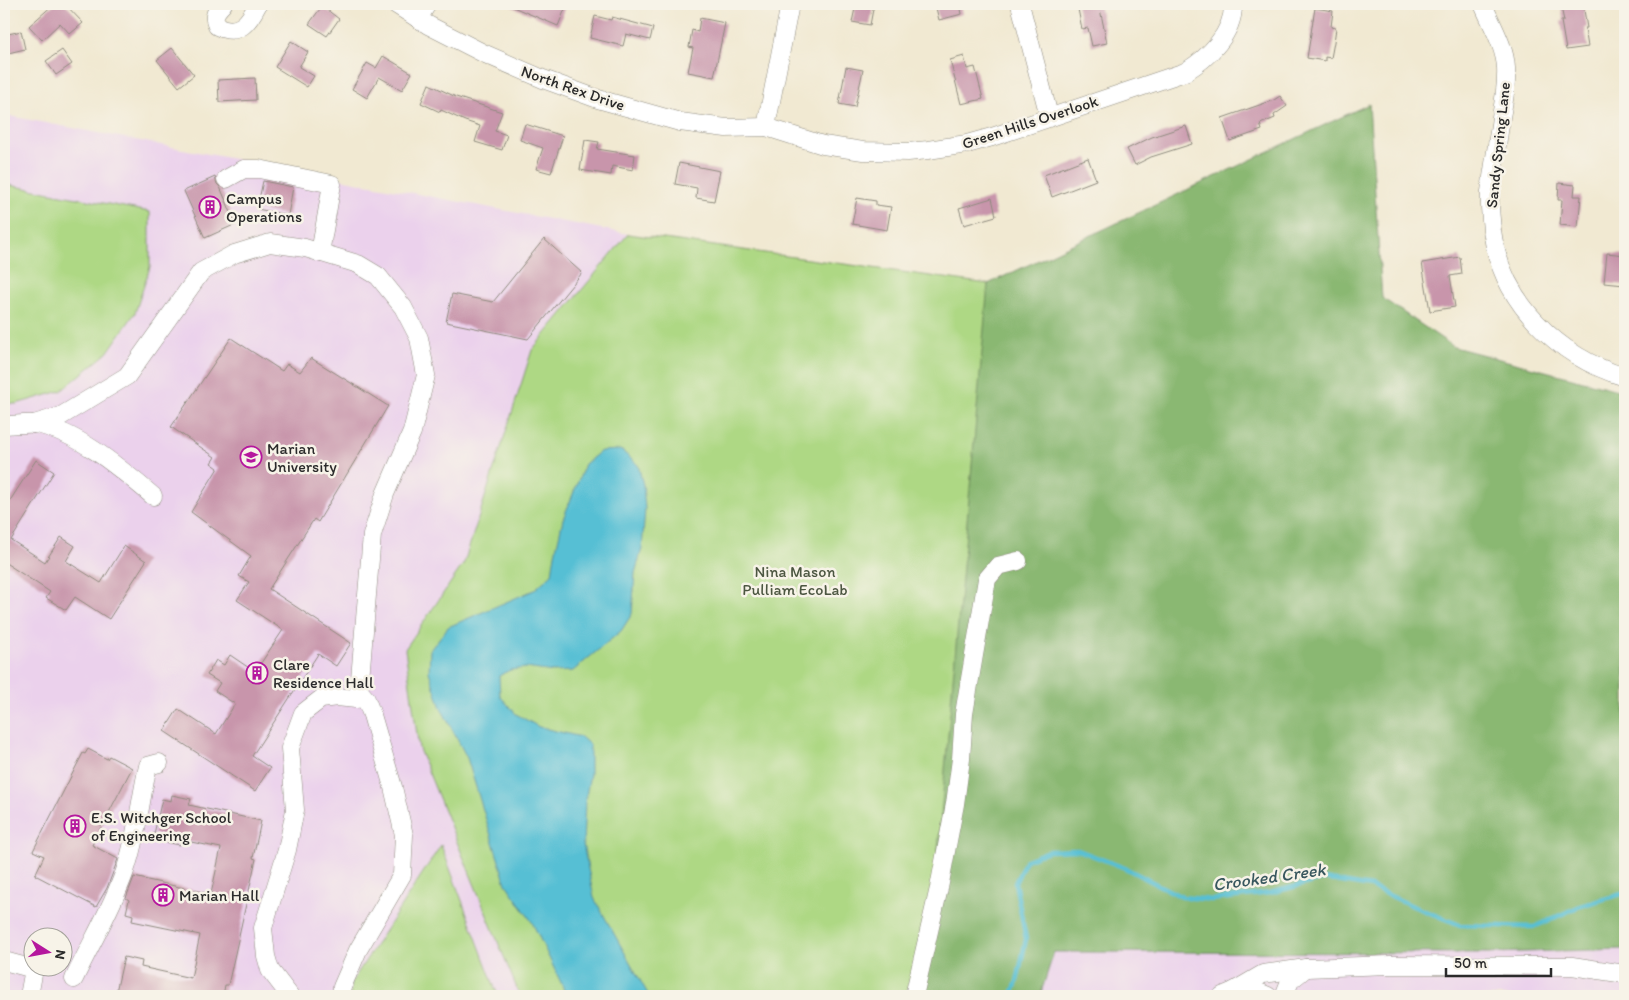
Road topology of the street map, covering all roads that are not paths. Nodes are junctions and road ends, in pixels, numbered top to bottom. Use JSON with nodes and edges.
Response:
{"nodes":[{"id":1,"x":223,"y":4,"type":"edge"},
{"id":2,"x":258,"y":4,"type":"edge"},
{"id":3,"x":395,"y":4,"type":"edge"},
{"id":4,"x":428,"y":4,"type":"edge"},
{"id":5,"x":790,"y":4,"type":"edge"},
{"id":6,"x":1020,"y":4,"type":"edge"},
{"id":7,"x":1233,"y":4,"type":"edge"},
{"id":8,"x":1483,"y":4,"type":"edge"},
{"id":9,"x":418,"y":19,"type":"junction"},
{"id":10,"x":1050,"y":116,"type":"junction"},
{"id":11,"x":766,"y":127,"type":"junction"},
{"id":12,"x":226,"y":179,"type":"dead end"},
{"id":13,"x":320,"y":252,"type":"junction"},
{"id":14,"x":1625,"y":377,"type":"edge"},
{"id":15,"x":34,"y":424,"type":"junction"},
{"id":16,"x":4,"y":425,"type":"edge"},
{"id":17,"x":152,"y":496,"type":"dead end"},
{"id":18,"x":1018,"y":561,"type":"dead end"},
{"id":19,"x":359,"y":691,"type":"junction"},
{"id":20,"x":159,"y":763,"type":"dead end"},
{"id":21,"x":4,"y":961,"type":"edge"},
{"id":22,"x":1306,"y":968,"type":"junction"},
{"id":23,"x":1625,"y":974,"type":"edge"},
{"id":24,"x":74,"y":979,"type":"dead end"},
{"id":25,"x":1228,"y":994,"type":"edge"},
{"id":26,"x":29,"y":996,"type":"edge"},
{"id":27,"x":290,"y":996,"type":"edge"},
{"id":28,"x":341,"y":996,"type":"edge"},
{"id":29,"x":914,"y":996,"type":"edge"},
{"id":30,"x":1268,"y":996,"type":"edge"},
{"id":31,"x":1284,"y":996,"type":"edge"}],
"edges":[{"from":1,"to":2,"type":"street"},
{"from":3,"to":9,"type":"street","name":"North Rex Drive"},
{"from":4,"to":9,"type":"street"},
{"from":5,"to":11,"type":"street"},
{"from":6,"to":10,"type":"street"},
{"from":7,"to":10,"type":"street","name":"Green Hills Overlook"},
{"from":8,"to":14,"type":"street","name":"Sandy Spring Lane"},
{"from":9,"to":11,"type":"street","name":"North Rex Drive"},
{"from":10,"to":11,"type":"street","name":"Green Hills Overlook"},
{"from":12,"to":13,"type":"street"},
{"from":13,"to":15,"type":"street"},
{"from":13,"to":19,"type":"street"},
{"from":15,"to":16,"type":"street"},
{"from":15,"to":17,"type":"street"},
{"from":18,"to":29,"type":"street"},
{"from":19,"to":27,"type":"street"},
{"from":19,"to":28,"type":"street"},
{"from":20,"to":24,"type":"street"},
{"from":21,"to":26,"type":"street"},
{"from":22,"to":23,"type":"street"},
{"from":22,"to":25,"type":"street"},
{"from":22,"to":31,"type":"street"},
{"from":25,"to":30,"type":"street"}]}
